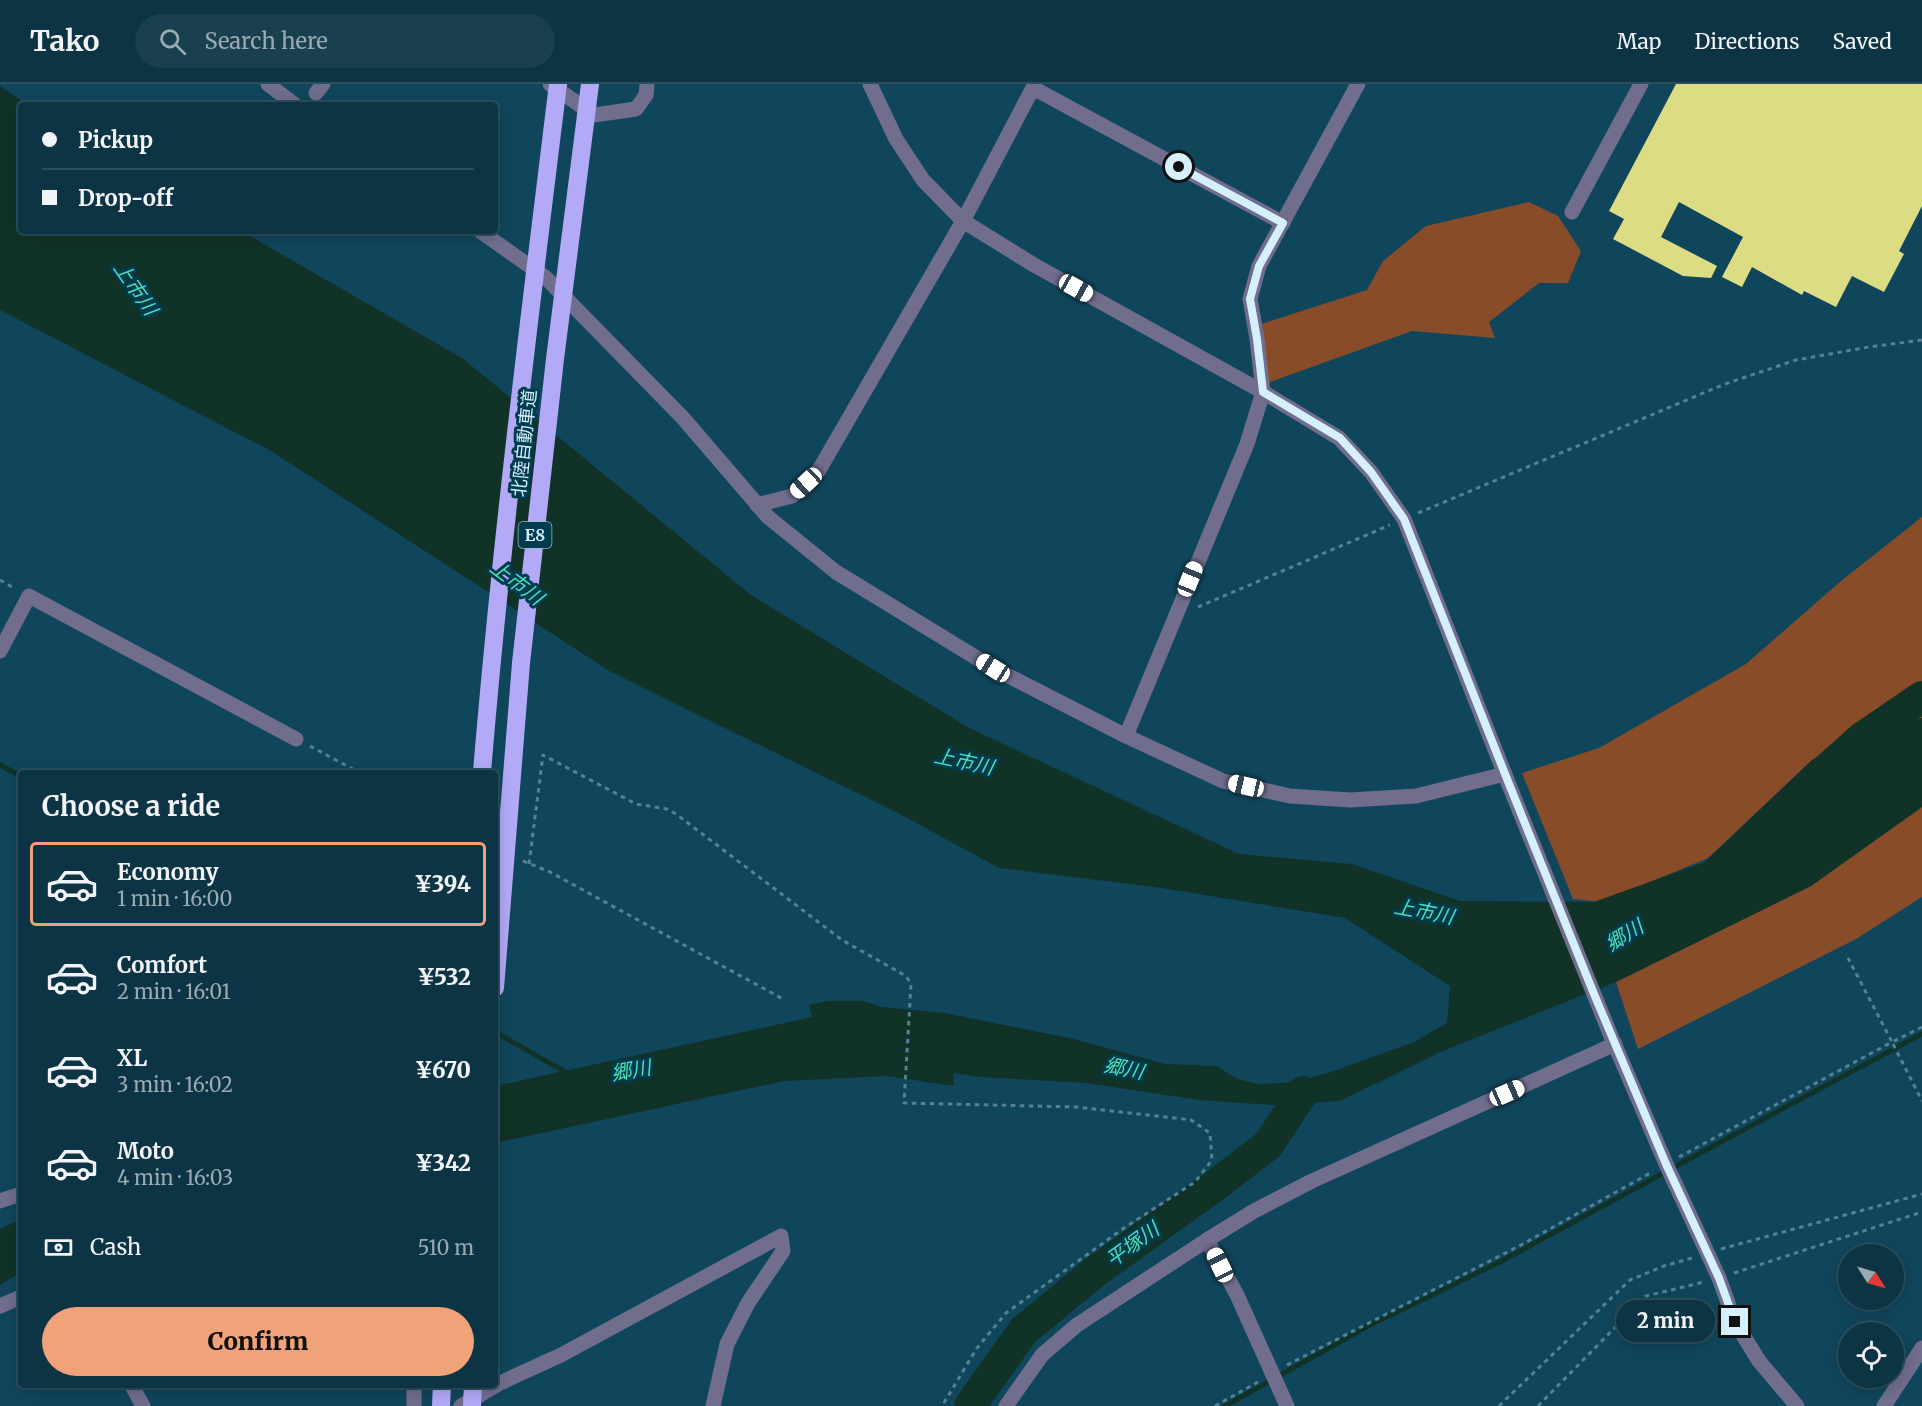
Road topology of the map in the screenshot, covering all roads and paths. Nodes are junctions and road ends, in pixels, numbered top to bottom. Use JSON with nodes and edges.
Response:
{"nodes":[{"id":1,"x":268,"y":84,"type":"edge"},
{"id":2,"x":550,"y":84,"type":"edge"},
{"id":3,"x":558,"y":84,"type":"edge"},
{"id":4,"x":590,"y":84,"type":"edge"},
{"id":5,"x":647,"y":84,"type":"edge"},
{"id":6,"x":870,"y":84,"type":"edge"},
{"id":7,"x":1358,"y":84,"type":"edge"},
{"id":8,"x":1641,"y":84,"type":"edge"},
{"id":9,"x":1034,"y":86,"type":"edge"},
{"id":10,"x":292,"y":102,"type":"edge"},
{"id":11,"x":1572,"y":212,"type":"dead end"},
{"id":12,"x":963,"y":221,"type":"junction"},
{"id":13,"x":1283,"y":223,"type":"junction"},
{"id":14,"x":484,"y":234,"type":"edge"},
{"id":15,"x":1922,"y":340,"type":"edge"},
{"id":16,"x":1263,"y":392,"type":"junction"},
{"id":17,"x":757,"y":505,"type":"junction"},
{"id":18,"x":1404,"y":519,"type":"junction"},
{"id":19,"x":1174,"y":618,"type":"junction"},
{"id":20,"x":0,"y":651,"type":"edge"},
{"id":21,"x":1126,"y":736,"type":"junction"},
{"id":22,"x":296,"y":739,"type":"joint"},
{"id":23,"x":354,"y":770,"type":"edge"},
{"id":24,"x":482,"y":770,"type":"edge"},
{"id":25,"x":1507,"y":779,"type":"junction"},
{"id":26,"x":520,"y":860,"type":"dead end"},
{"id":27,"x":529,"y":864,"type":"junction"},
{"id":28,"x":498,"y":951,"type":"edge"},
{"id":29,"x":1848,"y":957,"type":"dead end"},
{"id":30,"x":783,"y":999,"type":"dead end"},
{"id":31,"x":1922,"y":1027,"type":"edge"},
{"id":32,"x":1613,"y":1040,"type":"junction"},
{"id":33,"x":1892,"y":1042,"type":"junction"},
{"id":34,"x":1922,"y":1101,"type":"edge"},
{"id":35,"x":1666,"y":1164,"type":"junction"},
{"id":36,"x":1922,"y":1194,"type":"edge"},
{"id":37,"x":18,"y":1195,"type":"edge"},
{"id":38,"x":0,"y":1201,"type":"edge"},
{"id":39,"x":1922,"y":1212,"type":"edge"},
{"id":40,"x":1207,"y":1240,"type":"junction"},
{"id":41,"x":1720,"y":1250,"type":"dead end"},
{"id":42,"x":1697,"y":1256,"type":"dead end"},
{"id":43,"x":1719,"y":1278,"type":"junction"},
{"id":44,"x":18,"y":1298,"type":"edge"},
{"id":45,"x":0,"y":1306,"type":"edge"},
{"id":46,"x":1922,"y":1348,"type":"edge"},
{"id":47,"x":1272,"y":1373,"type":"junction"},
{"id":48,"x":498,"y":1384,"type":"edge"},
{"id":49,"x":133,"y":1388,"type":"edge"},
{"id":50,"x":414,"y":1388,"type":"edge"},
{"id":51,"x":442,"y":1388,"type":"edge"},
{"id":52,"x":473,"y":1388,"type":"edge"},
{"id":53,"x":492,"y":1388,"type":"edge"},
{"id":54,"x":143,"y":1406,"type":"edge"},
{"id":55,"x":414,"y":1406,"type":"edge"},
{"id":56,"x":441,"y":1406,"type":"edge"},
{"id":57,"x":461,"y":1406,"type":"edge"},
{"id":58,"x":472,"y":1406,"type":"edge"},
{"id":59,"x":713,"y":1406,"type":"edge"},
{"id":60,"x":942,"y":1406,"type":"edge"},
{"id":61,"x":1006,"y":1406,"type":"edge"},
{"id":62,"x":1215,"y":1406,"type":"edge"},
{"id":63,"x":1287,"y":1406,"type":"edge"},
{"id":64,"x":1499,"y":1406,"type":"edge"},
{"id":65,"x":1538,"y":1406,"type":"edge"},
{"id":66,"x":1797,"y":1406,"type":"edge"},
{"id":67,"x":1884,"y":1406,"type":"edge"}],
"edges":[{"from":1,"to":10,"type":"street"},
{"from":2,"to":5,"type":"street"},
{"from":3,"to":24,"type":"highway","name":"北陸自動車道","number":"E8","bridge":true},
{"from":4,"to":28,"type":"highway","name":"北陸自動車道","number":"E8","bridge":true},
{"from":6,"to":12,"type":"street"},
{"from":7,"to":13,"type":"street"},
{"from":8,"to":11,"type":"street"},
{"from":9,"to":12,"type":"street"},
{"from":9,"to":13,"type":"street"},
{"from":12,"to":16,"type":"street"},
{"from":12,"to":17,"type":"street"},
{"from":13,"to":16,"type":"street"},
{"from":14,"to":17,"type":"street"},
{"from":15,"to":18,"type":"path"},
{"from":16,"to":18,"type":"street"},
{"from":16,"to":19,"type":"street"},
{"from":17,"to":21,"type":"street"},
{"from":18,"to":19,"type":"path"},
{"from":18,"to":25,"type":"street"},
{"from":19,"to":21,"type":"street"},
{"from":20,"to":22,"type":"street"},
{"from":21,"to":25,"type":"street"},
{"from":22,"to":23,"type":"path"},
{"from":25,"to":32,"type":"street"},
{"from":26,"to":27,"type":"path"},
{"from":27,"to":30,"type":"path"},
{"from":27,"to":60,"type":"path"},
{"from":29,"to":33,"type":"path"},
{"from":31,"to":33,"type":"path"},
{"from":32,"to":35,"type":"street"},
{"from":32,"to":40,"type":"street"},
{"from":33,"to":34,"type":"path"},
{"from":33,"to":35,"type":"path"},
{"from":35,"to":43,"type":"street"},
{"from":35,"to":47,"type":"path"},
{"from":36,"to":41,"type":"path"},
{"from":37,"to":38,"type":"street"},
{"from":39,"to":43,"type":"path"},
{"from":40,"to":47,"type":"street"},
{"from":40,"to":61,"type":"street"},
{"from":42,"to":64,"type":"path"},
{"from":43,"to":65,"type":"path"},
{"from":43,"to":66,"type":"street"},
{"from":44,"to":45,"type":"street"},
{"from":46,"to":67,"type":"street"},
{"from":47,"to":62,"type":"path"},
{"from":47,"to":63,"type":"street"},
{"from":48,"to":59,"type":"street"},
{"from":49,"to":54,"type":"street"},
{"from":50,"to":55,"type":"street"},
{"from":51,"to":56,"type":"highway"},
{"from":52,"to":58,"type":"highway","bridge":true},
{"from":53,"to":57,"type":"street"}]}
